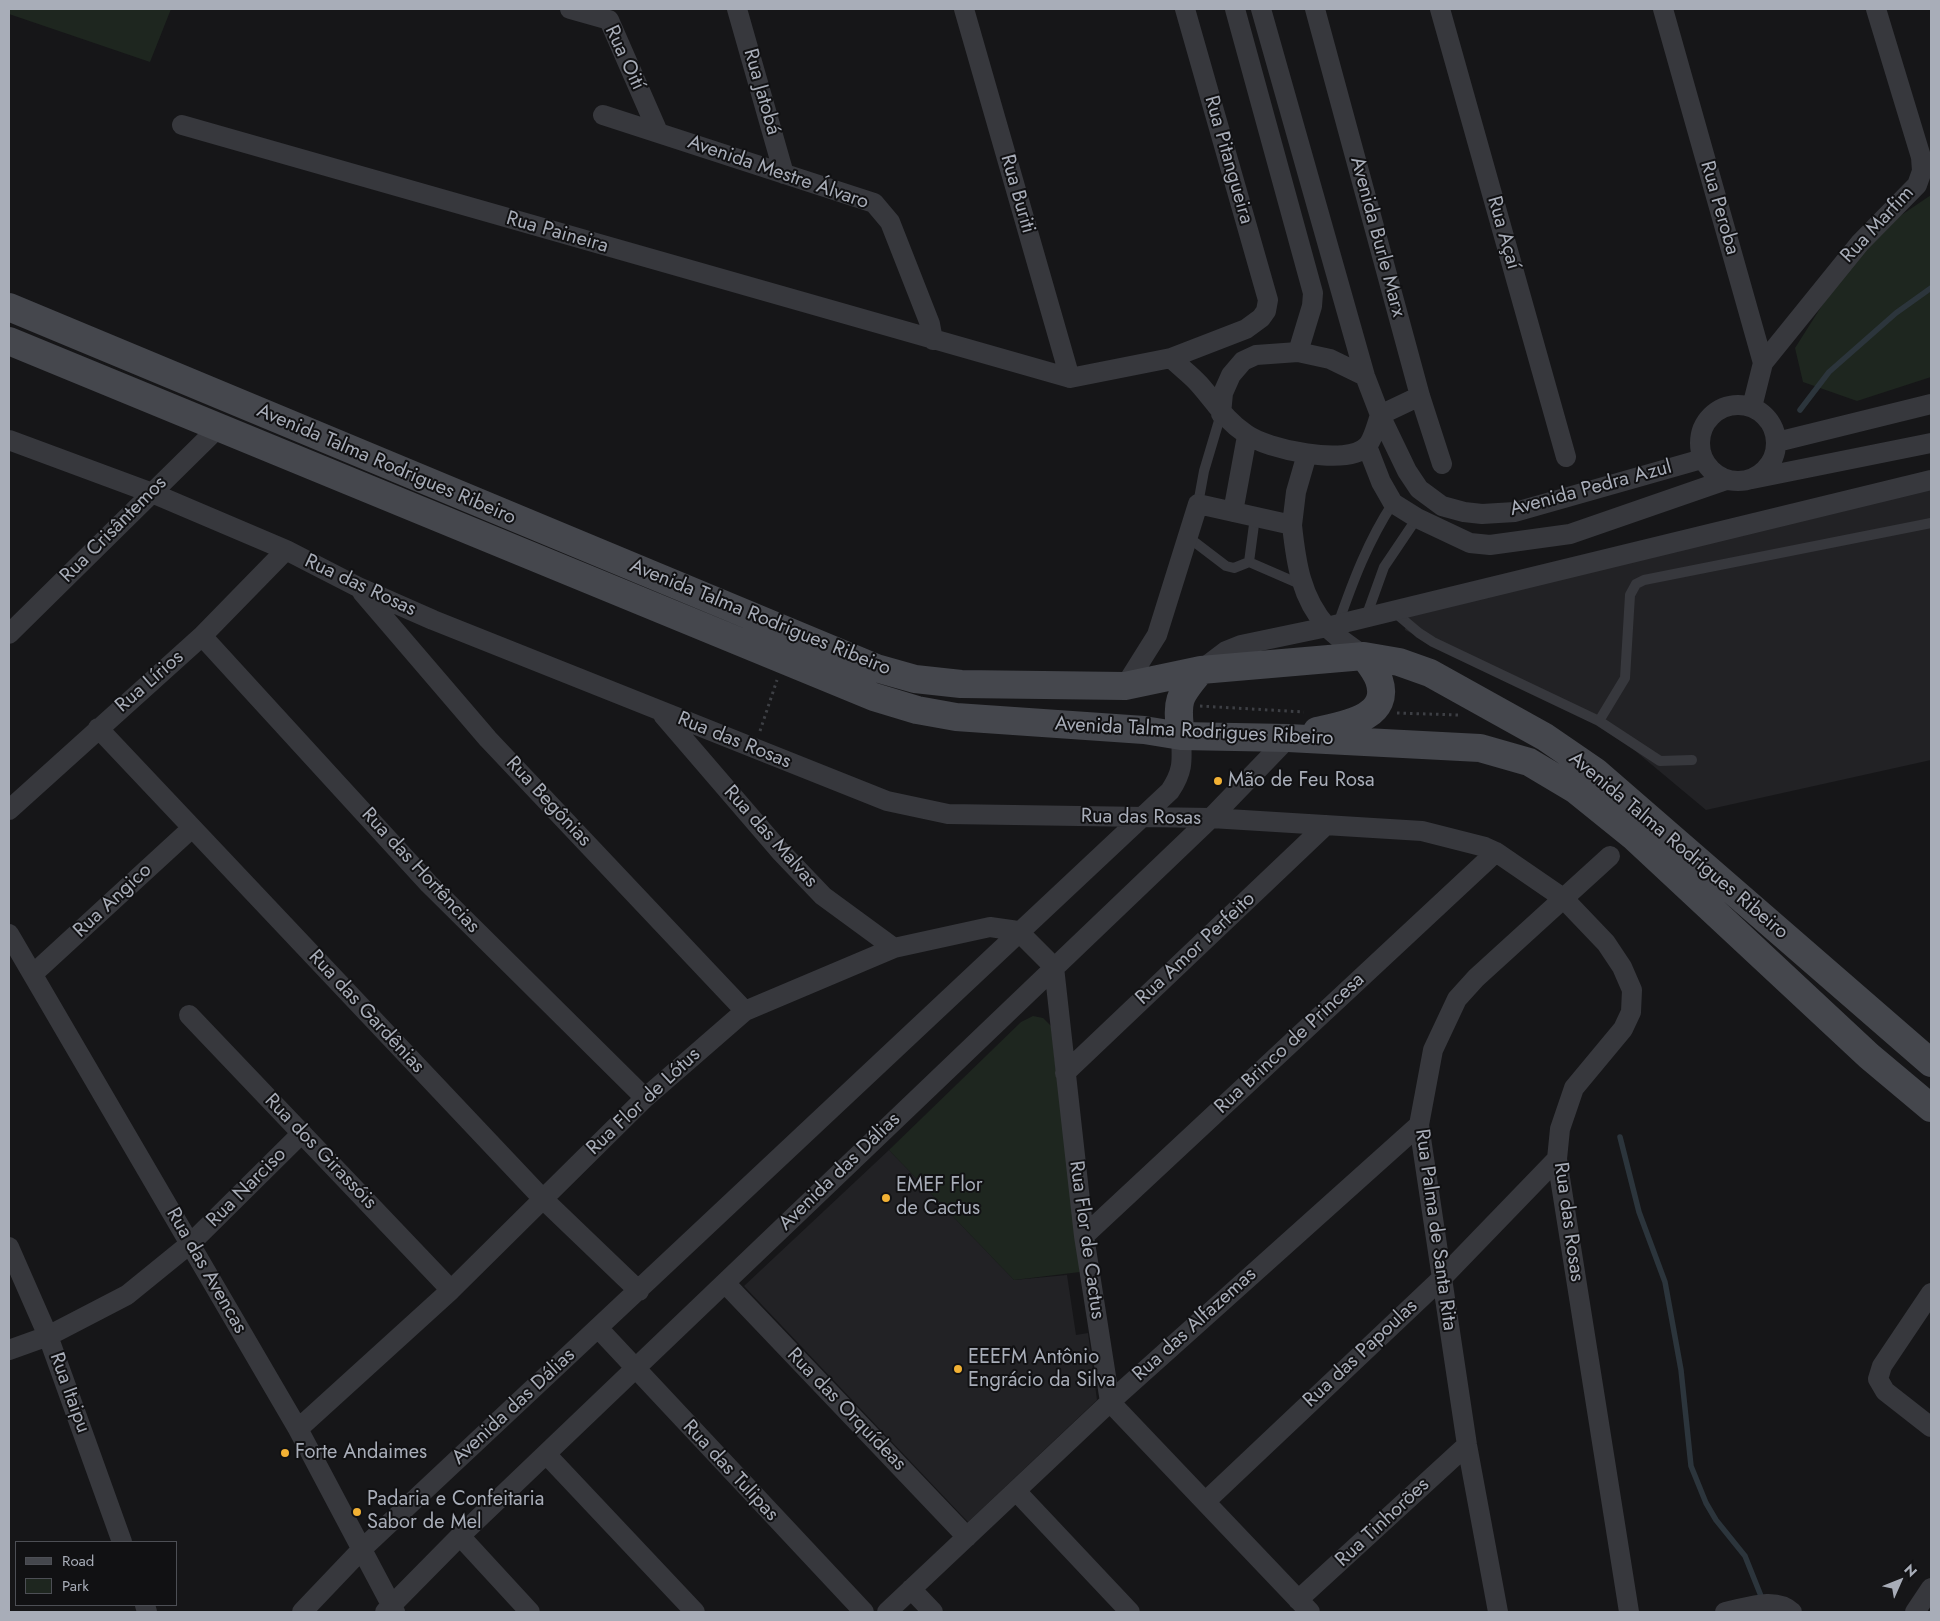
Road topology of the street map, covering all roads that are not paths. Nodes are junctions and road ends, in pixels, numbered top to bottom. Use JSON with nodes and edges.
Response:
{"nodes":[{"id":1,"x":570,"y":9,"type":"edge"},
{"id":2,"x":737,"y":9,"type":"edge"},
{"id":3,"x":964,"y":9,"type":"edge"},
{"id":4,"x":1185,"y":9,"type":"edge"},
{"id":5,"x":1235,"y":9,"type":"edge"},
{"id":6,"x":1260,"y":9,"type":"edge"},
{"id":7,"x":1315,"y":9,"type":"edge"},
{"id":8,"x":1440,"y":9,"type":"edge"},
{"id":9,"x":1663,"y":9,"type":"edge"},
{"id":10,"x":1876,"y":9,"type":"edge"},
{"id":11,"x":608,"y":14,"type":"edge"},
{"id":12,"x":603,"y":115,"type":"dead end"},
{"id":13,"x":182,"y":125,"type":"dead end"},
{"id":14,"x":658,"y":132,"type":"junction"},
{"id":15,"x":784,"y":174,"type":"junction"},
{"id":16,"x":9,"y":307,"type":"edge"},
{"id":17,"x":933,"y":340,"type":"junction"},
{"id":18,"x":9,"y":341,"type":"edge"},
{"id":19,"x":1298,"y":352,"type":"junction"},
{"id":20,"x":1171,"y":358,"type":"junction"},
{"id":21,"x":1763,"y":363,"type":"junction"},
{"id":22,"x":1230,"y":375,"type":"junction"},
{"id":23,"x":1365,"y":376,"type":"junction"},
{"id":24,"x":1070,"y":378,"type":"junction"},
{"id":25,"x":1199,"y":384,"type":"junction"},
{"id":26,"x":1420,"y":396,"type":"junction"},
{"id":27,"x":1931,"y":404,"type":"edge"},
{"id":28,"x":1752,"y":407,"type":"junction"},
{"id":29,"x":1221,"y":414,"type":"junction"},
{"id":30,"x":1380,"y":415,"type":"junction"},
{"id":31,"x":218,"y":426,"type":"junction"},
{"id":32,"x":1247,"y":436,"type":"junction"},
{"id":33,"x":1776,"y":442,"type":"junction"},
{"id":34,"x":1931,"y":443,"type":"edge"},
{"id":35,"x":11,"y":444,"type":"edge"},
{"id":36,"x":1367,"y":446,"type":"junction"},
{"id":37,"x":1307,"y":454,"type":"junction"},
{"id":38,"x":1566,"y":457,"type":"dead end"},
{"id":39,"x":1702,"y":459,"type":"junction"},
{"id":40,"x":1442,"y":464,"type":"dead end"},
{"id":41,"x":1726,"y":480,"type":"junction"},
{"id":42,"x":1750,"y":480,"type":"junction"},
{"id":43,"x":1931,"y":480,"type":"edge"},
{"id":44,"x":152,"y":493,"type":"junction"},
{"id":45,"x":1393,"y":503,"type":"junction"},
{"id":46,"x":1198,"y":504,"type":"junction"},
{"id":47,"x":1233,"y":512,"type":"junction"},
{"id":48,"x":1255,"y":517,"type":"junction"},
{"id":49,"x":1416,"y":518,"type":"junction"},
{"id":50,"x":1931,"y":523,"type":"edge"},
{"id":51,"x":1292,"y":525,"type":"junction"},
{"id":52,"x":1188,"y":537,"type":"junction"},
{"id":53,"x":286,"y":550,"type":"junction"},
{"id":54,"x":1249,"y":562,"type":"junction"},
{"id":55,"x":1302,"y":585,"type":"junction"},
{"id":56,"x":358,"y":587,"type":"junction"},
{"id":57,"x":1393,"y":611,"type":"junction"},
{"id":58,"x":1366,"y":617,"type":"junction"},
{"id":59,"x":1333,"y":626,"type":"junction"},
{"id":60,"x":9,"y":634,"type":"edge"},
{"id":61,"x":202,"y":636,"type":"junction"},
{"id":62,"x":1364,"y":656,"type":"junction"},
{"id":63,"x":1201,"y":670,"type":"junction"},
{"id":64,"x":1125,"y":686,"type":"junction"},
{"id":65,"x":660,"y":711,"type":"junction"},
{"id":66,"x":1599,"y":721,"type":"junction"},
{"id":67,"x":98,"y":728,"type":"junction"},
{"id":68,"x":1181,"y":736,"type":"junction"},
{"id":69,"x":1288,"y":738,"type":"junction"},
{"id":70,"x":1692,"y":760,"type":"dead end"},
{"id":71,"x":9,"y":810,"type":"edge"},
{"id":72,"x":1139,"y":818,"type":"junction"},
{"id":73,"x":1211,"y":818,"type":"junction"},
{"id":74,"x":1326,"y":825,"type":"junction"},
{"id":75,"x":192,"y":828,"type":"junction"},
{"id":76,"x":1496,"y":852,"type":"junction"},
{"id":77,"x":1610,"y":856,"type":"dead end"},
{"id":78,"x":1563,"y":898,"type":"junction"},
{"id":79,"x":1018,"y":931,"type":"junction"},
{"id":80,"x":9,"y":934,"type":"edge"},
{"id":81,"x":894,"y":948,"type":"junction"},
{"id":82,"x":1054,"y":967,"type":"junction"},
{"id":83,"x":33,"y":974,"type":"junction"},
{"id":84,"x":745,"y":1011,"type":"junction"},
{"id":85,"x":189,"y":1015,"type":"dead end"},
{"id":86,"x":1931,"y":1063,"type":"edge"},
{"id":87,"x":1065,"y":1073,"type":"junction"},
{"id":88,"x":645,"y":1098,"type":"junction"},
{"id":89,"x":1931,"y":1108,"type":"edge"},
{"id":90,"x":1419,"y":1124,"type":"junction"},
{"id":91,"x":302,"y":1133,"type":"junction"},
{"id":92,"x":1557,"y":1159,"type":"junction"},
{"id":93,"x":542,"y":1198,"type":"junction"},
{"id":94,"x":1084,"y":1236,"type":"junction"},
{"id":95,"x":191,"y":1243,"type":"junction"},
{"id":96,"x":9,"y":1247,"type":"edge"},
{"id":97,"x":1442,"y":1278,"type":"junction"},
{"id":98,"x":725,"y":1283,"type":"junction"},
{"id":99,"x":451,"y":1290,"type":"junction"},
{"id":100,"x":638,"y":1291,"type":"junction"},
{"id":101,"x":1931,"y":1293,"type":"edge"},
{"id":102,"x":598,"y":1328,"type":"junction"},
{"id":103,"x":48,"y":1336,"type":"junction"},
{"id":104,"x":9,"y":1350,"type":"edge"},
{"id":105,"x":634,"y":1369,"type":"junction"},
{"id":106,"x":1110,"y":1402,"type":"junction"},
{"id":107,"x":1931,"y":1427,"type":"edge"},
{"id":108,"x":298,"y":1429,"type":"junction"},
{"id":109,"x":1467,"y":1445,"type":"junction"},
{"id":110,"x":546,"y":1454,"type":"junction"},
{"id":111,"x":1016,"y":1491,"type":"junction"},
{"id":112,"x":1204,"y":1502,"type":"junction"},
{"id":113,"x":460,"y":1536,"type":"junction"},
{"id":114,"x":967,"y":1537,"type":"junction"},
{"id":115,"x":122,"y":1541,"type":"edge"},
{"id":116,"x":362,"y":1549,"type":"junction"},
{"id":117,"x":1931,"y":1588,"type":"edge"},
{"id":118,"x":911,"y":1589,"type":"junction"},
{"id":119,"x":1304,"y":1606,"type":"edge"},
{"id":120,"x":1762,"y":1607,"type":"edge"},
{"id":121,"x":391,"y":1610,"type":"edge"},
{"id":122,"x":302,"y":1612,"type":"edge"},
{"id":123,"x":530,"y":1612,"type":"edge"},
{"id":124,"x":695,"y":1612,"type":"edge"},
{"id":125,"x":864,"y":1612,"type":"edge"},
{"id":126,"x":887,"y":1612,"type":"edge"},
{"id":127,"x":933,"y":1612,"type":"edge"},
{"id":128,"x":1130,"y":1612,"type":"edge"},
{"id":129,"x":1498,"y":1612,"type":"edge"},
{"id":130,"x":1630,"y":1612,"type":"edge"},
{"id":131,"x":1725,"y":1612,"type":"edge"},
{"id":132,"x":1792,"y":1612,"type":"edge"},
{"id":133,"x":1915,"y":1612,"type":"edge"}],
"edges":[{"from":1,"to":11,"type":"street","name":"Rua Oití"},
{"from":2,"to":15,"type":"street","name":"Rua Jatobá"},
{"from":3,"to":24,"type":"street","name":"Rua Buriti"},
{"from":4,"to":20,"type":"street","name":"Rua Pitangueira"},
{"from":5,"to":19,"type":"street"},
{"from":6,"to":23,"type":"street"},
{"from":7,"to":26,"type":"street","name":"Avenida Burle Marx"},
{"from":8,"to":38,"type":"street","name":"Rua Açaí"},
{"from":9,"to":21,"type":"street","name":"Rua Peroba"},
{"from":10,"to":21,"type":"street","name":"Rua Marfim"},
{"from":11,"to":14,"type":"street","name":"Rua Oití"},
{"from":12,"to":14,"type":"street","name":"Avenida Mestre Álvaro"},
{"from":13,"to":17,"type":"street","name":"Rua Paineira"},
{"from":14,"to":15,"type":"street","name":"Avenida Mestre Álvaro"},
{"from":15,"to":17,"type":"street","name":"Avenida Mestre Álvaro"},
{"from":16,"to":64,"type":"main road","name":"Avenida Talma Rodrigues Ribeiro"},
{"from":17,"to":24,"type":"street"},
{"from":18,"to":31,"type":"main road","name":"Avenida Talma Rodrigues Ribeiro"},
{"from":19,"to":22,"type":"street"},
{"from":19,"to":23,"type":"street"},
{"from":20,"to":24,"type":"street"},
{"from":20,"to":25,"type":"street"},
{"from":21,"to":28,"type":"street","name":"Rua Peroba"},
{"from":22,"to":25,"type":"street"},
{"from":22,"to":29,"type":"street"},
{"from":23,"to":30,"type":"street"},
{"from":25,"to":29,"type":"street"},
{"from":26,"to":30,"type":"street"},
{"from":26,"to":40,"type":"street","name":"Avenida Burle Marx"},
{"from":27,"to":33,"type":"street"},
{"from":28,"to":33,"type":"street"},
{"from":28,"to":39,"type":"street"},
{"from":29,"to":32,"type":"street"},
{"from":29,"to":46,"type":"lane"},
{"from":30,"to":36,"type":"street"},
{"from":30,"to":39,"type":"street","name":"Avenida Pedra Azul"},
{"from":31,"to":44,"type":"street","name":"Rua Crisântemos"},
{"from":31,"to":68,"type":"main road","name":"Avenida Talma Rodrigues Ribeiro"},
{"from":32,"to":37,"type":"street"},
{"from":32,"to":47,"type":"street"},
{"from":33,"to":42,"type":"street"},
{"from":34,"to":42,"type":"street"},
{"from":35,"to":44,"type":"street","name":"Rua das Rosas"},
{"from":36,"to":37,"type":"street"},
{"from":36,"to":45,"type":"street","name":"Avenida Pedra Azul"},
{"from":37,"to":51,"type":"street"},
{"from":39,"to":41,"type":"street"},
{"from":41,"to":42,"type":"street"},
{"from":41,"to":49,"type":"street","name":"Avenida Pedra Azul"},
{"from":43,"to":57,"type":"street"},
{"from":44,"to":53,"type":"street","name":"Rua das Rosas"},
{"from":44,"to":60,"type":"street","name":"Rua Crisântemos"},
{"from":45,"to":49,"type":"street","name":"Avenida Pedra Azul"},
{"from":45,"to":59,"type":"lane"},
{"from":46,"to":47,"type":"street"},
{"from":46,"to":52,"type":"street"},
{"from":47,"to":48,"type":"street"},
{"from":48,"to":51,"type":"street"},
{"from":48,"to":54,"type":"lane"},
{"from":49,"to":58,"type":"lane"},
{"from":50,"to":66,"type":"lane"},
{"from":51,"to":55,"type":"street"},
{"from":52,"to":54,"type":"lane"},
{"from":52,"to":64,"type":"street"},
{"from":53,"to":56,"type":"street","name":"Rua das Rosas"},
{"from":53,"to":61,"type":"street","name":"Rua Lírios"},
{"from":54,"to":55,"type":"lane"},
{"from":55,"to":59,"type":"street"},
{"from":56,"to":65,"type":"street","name":"Rua das Rosas"},
{"from":56,"to":84,"type":"street","name":"Rua Begônias"},
{"from":57,"to":58,"type":"street"},
{"from":57,"to":66,"type":"lane"},
{"from":58,"to":59,"type":"street"},
{"from":59,"to":62,"type":"street"},
{"from":59,"to":63,"type":"street"},
{"from":61,"to":67,"type":"street","name":"Rua Lírios"},
{"from":61,"to":88,"type":"street","name":"Rua das Hortências"},
{"from":62,"to":63,"type":"main road","name":"Avenida Talma Rodrigues Ribeiro"},
{"from":62,"to":69,"type":"main road"},
{"from":62,"to":86,"type":"main road","name":"Avenida Talma Rodrigues Ribeiro"},
{"from":63,"to":64,"type":"main road","name":"Avenida Talma Rodrigues Ribeiro"},
{"from":63,"to":68,"type":"main road"},
{"from":65,"to":72,"type":"street","name":"Rua das Rosas"},
{"from":65,"to":81,"type":"street","name":"Rua das Malvas"},
{"from":66,"to":70,"type":"lane"},
{"from":67,"to":71,"type":"street","name":"Rua Lírios"},
{"from":67,"to":75,"type":"street","name":"Rua das Gardênias"},
{"from":68,"to":69,"type":"main road","name":"Avenida Talma Rodrigues Ribeiro"},
{"from":68,"to":72,"type":"street","name":"Avenida das Dálias"},
{"from":69,"to":73,"type":"street","name":"Avenida das Dálias"},
{"from":69,"to":89,"type":"main road","name":"Avenida Talma Rodrigues Ribeiro"},
{"from":72,"to":73,"type":"street","name":"Rua das Rosas"},
{"from":72,"to":79,"type":"street","name":"Avenida das Dálias"},
{"from":73,"to":74,"type":"street","name":"Rua das Rosas"},
{"from":73,"to":82,"type":"street","name":"Avenida das Dálias"},
{"from":74,"to":76,"type":"street","name":"Rua das Rosas"},
{"from":74,"to":87,"type":"street","name":"Rua Amor Perfeito"},
{"from":75,"to":83,"type":"street","name":"Rua Angico"},
{"from":75,"to":93,"type":"street","name":"Rua das Gardênias"},
{"from":76,"to":78,"type":"street","name":"Rua das Rosas"},
{"from":76,"to":94,"type":"street","name":"Rua Brinco de Princesa"},
{"from":77,"to":78,"type":"street","name":"Rua Palma de Santa Rita"},
{"from":78,"to":90,"type":"street","name":"Rua Palma de Santa Rita"},
{"from":78,"to":92,"type":"street","name":"Rua das Rosas"},
{"from":79,"to":81,"type":"street","name":"Rua Flor de Lótus"},
{"from":79,"to":82,"type":"street"},
{"from":79,"to":100,"type":"street","name":"Avenida das Dálias"},
{"from":80,"to":83,"type":"street","name":"Rua das Avencas"},
{"from":81,"to":84,"type":"street","name":"Rua Flor de Lótus"},
{"from":82,"to":87,"type":"street","name":"Rua Flor de Cactus"},
{"from":82,"to":98,"type":"street","name":"Avenida das Dálias"},
{"from":83,"to":95,"type":"street","name":"Rua das Avencas"},
{"from":84,"to":88,"type":"street","name":"Rua Flor de Lótus"},
{"from":85,"to":91,"type":"street","name":"Rua dos Girassóis"},
{"from":87,"to":94,"type":"street","name":"Rua Flor de Cactus"},
{"from":88,"to":93,"type":"street","name":"Rua Flor de Lótus"},
{"from":90,"to":97,"type":"street","name":"Rua Palma de Santa Rita"},
{"from":90,"to":106,"type":"street","name":"Rua das Alfazemas"},
{"from":91,"to":95,"type":"street","name":"Rua Narciso"},
{"from":91,"to":99,"type":"street","name":"Rua dos Girassóis"},
{"from":92,"to":97,"type":"street","name":"Rua das Papoulas"},
{"from":92,"to":130,"type":"street","name":"Rua das Rosas"},
{"from":93,"to":99,"type":"street","name":"Rua Flor de Lótus"},
{"from":93,"to":100,"type":"street","name":"Rua das Gardênias"},
{"from":94,"to":106,"type":"street","name":"Rua Flor de Cactus"},
{"from":95,"to":103,"type":"street","name":"Rua Narciso"},
{"from":95,"to":108,"type":"street","name":"Rua das Avencas"},
{"from":96,"to":103,"type":"street","name":"Rua Itaipu"},
{"from":97,"to":109,"type":"street","name":"Rua Palma de Santa Rita"},
{"from":97,"to":112,"type":"street","name":"Rua das Papoulas"},
{"from":98,"to":105,"type":"street","name":"Avenida das Dálias"},
{"from":98,"to":114,"type":"street","name":"Rua das Orquídeas"},
{"from":99,"to":108,"type":"street","name":"Rua Flor de Lótus"},
{"from":100,"to":102,"type":"street","name":"Avenida das Dálias"},
{"from":101,"to":107,"type":"street"},
{"from":102,"to":105,"type":"street","name":"Rua das Tulipas"},
{"from":102,"to":116,"type":"street","name":"Avenida das Dálias"},
{"from":103,"to":104,"type":"street","name":"Rua Narciso"},
{"from":103,"to":115,"type":"street","name":"Rua Itaipu"},
{"from":105,"to":110,"type":"street","name":"Avenida das Dálias"},
{"from":105,"to":125,"type":"street","name":"Rua das Tulipas"},
{"from":106,"to":111,"type":"street","name":"Rua das Alfazemas"},
{"from":106,"to":112,"type":"street"},
{"from":108,"to":116,"type":"street","name":"Rua das Avencas"},
{"from":109,"to":119,"type":"street","name":"Rua Tinhorões"},
{"from":109,"to":129,"type":"street","name":"Rua Palma de Santa Rita"},
{"from":110,"to":113,"type":"street","name":"Avenida das Dálias"},
{"from":110,"to":124,"type":"street"},
{"from":111,"to":114,"type":"street","name":"Rua das Alfazemas"},
{"from":111,"to":128,"type":"street"},
{"from":112,"to":119,"type":"street"},
{"from":113,"to":121,"type":"street","name":"Avenida das Dálias"},
{"from":113,"to":123,"type":"street"},
{"from":114,"to":118,"type":"street","name":"Rua das Alfazemas"},
{"from":116,"to":121,"type":"street","name":"Rua das Avencas"},
{"from":116,"to":122,"type":"street","name":"Avenida das Dálias"},
{"from":117,"to":133,"type":"street"},
{"from":118,"to":126,"type":"street","name":"Rua das Alfazemas"},
{"from":118,"to":127,"type":"street"},
{"from":120,"to":131,"type":"street"},
{"from":120,"to":132,"type":"street"}]}
